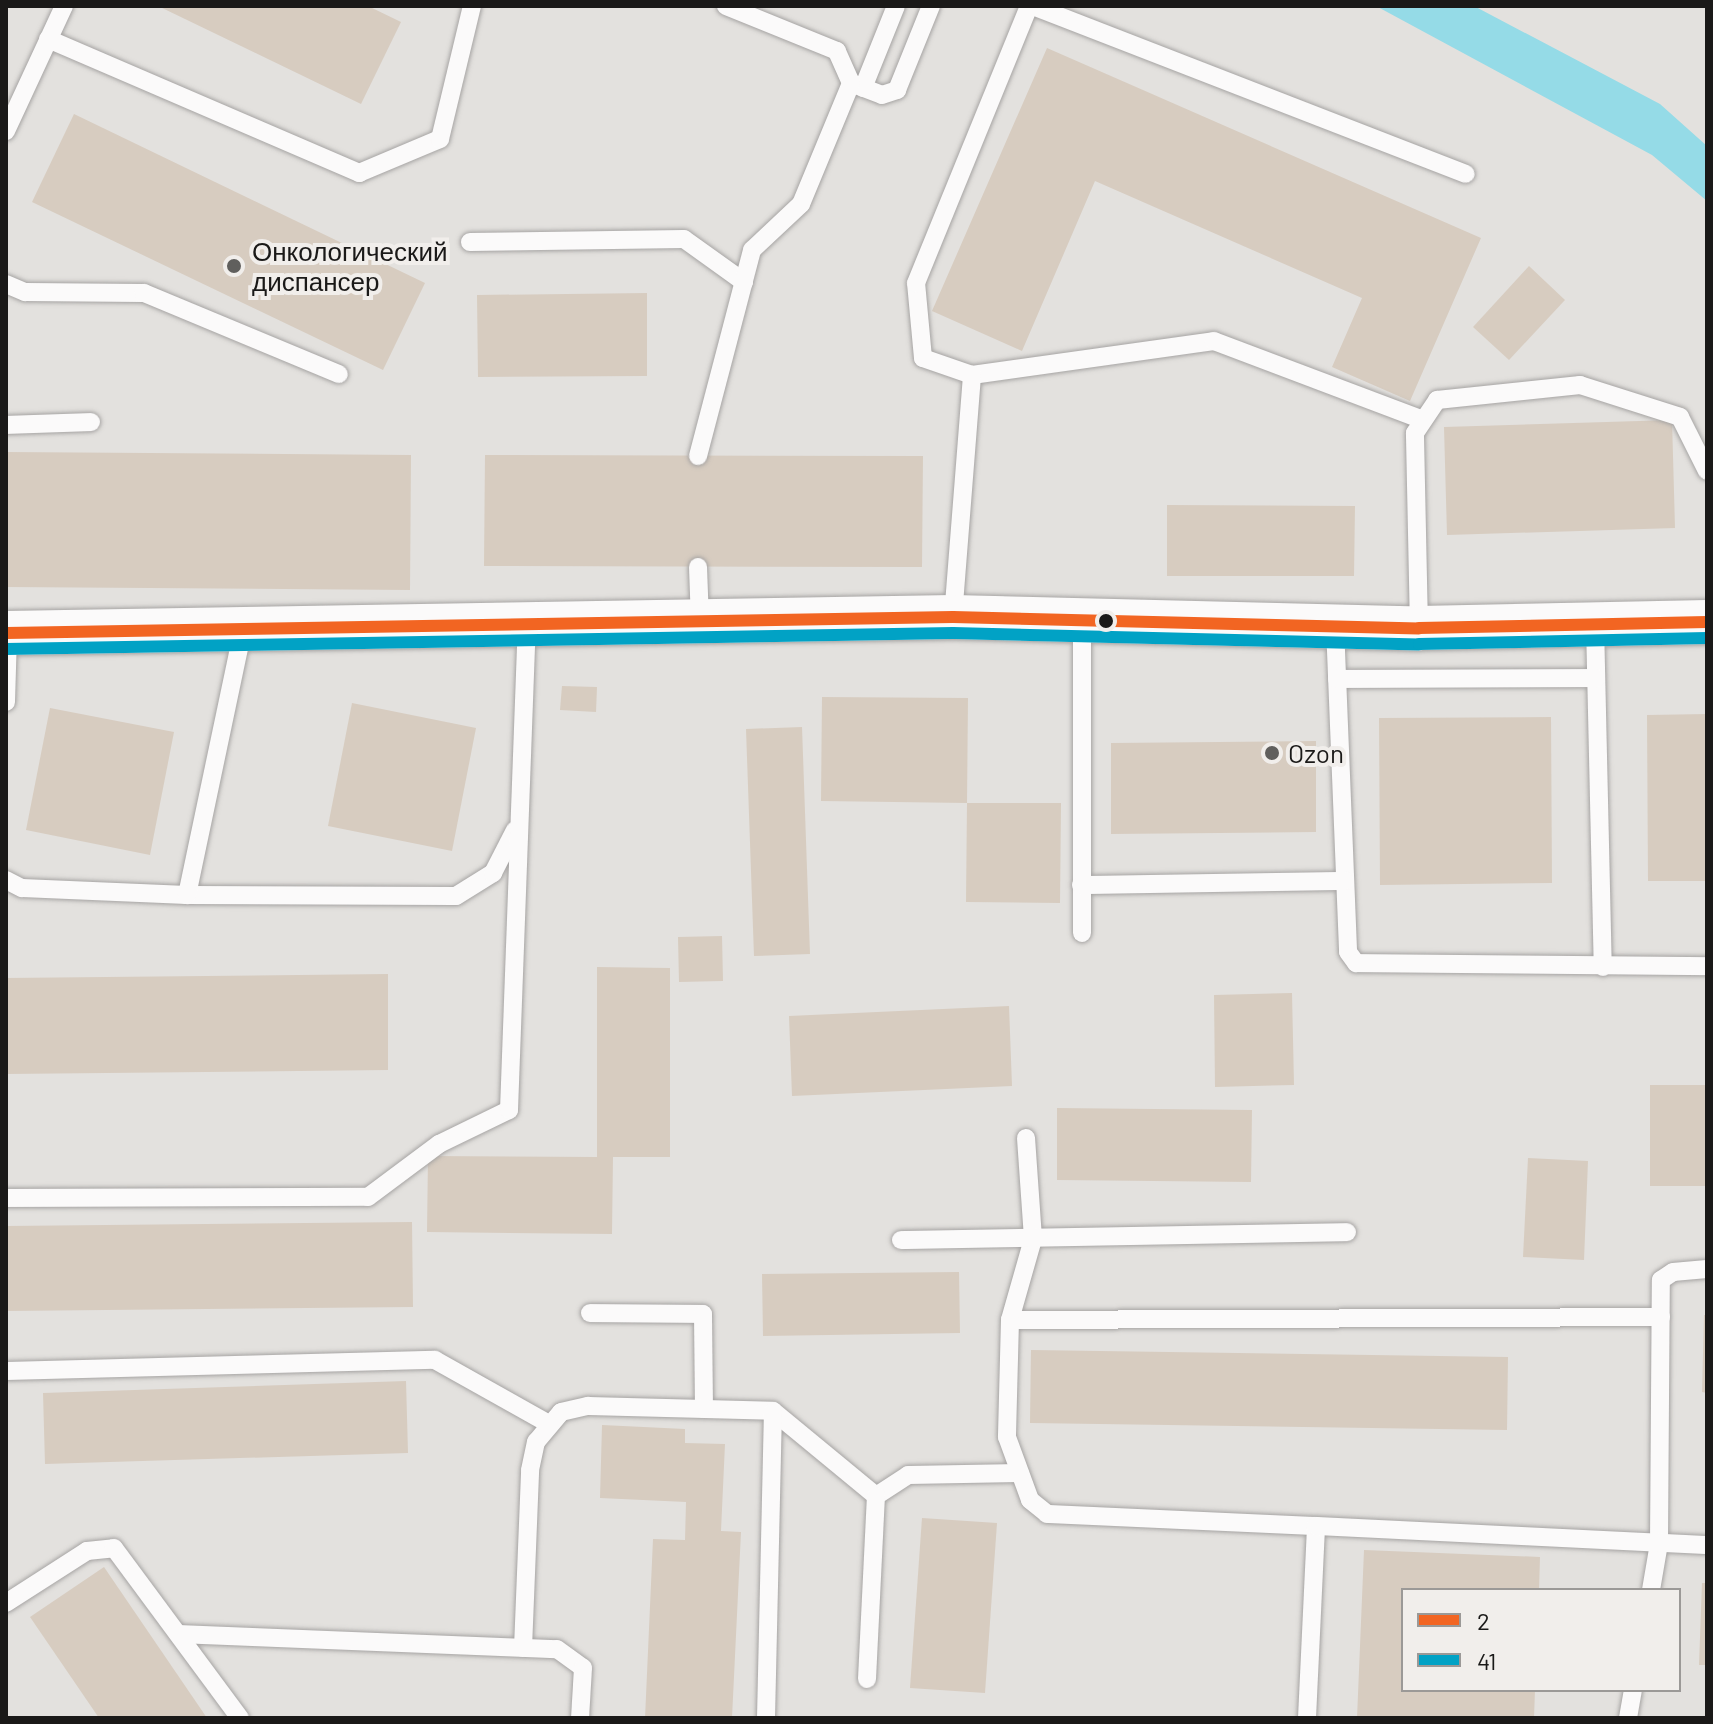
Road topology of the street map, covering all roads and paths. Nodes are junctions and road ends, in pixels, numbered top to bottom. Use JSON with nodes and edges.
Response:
{"nodes":[{"id":1,"x":64,"y":6,"type":"edge"},
{"id":2,"x":472,"y":6,"type":"edge"},
{"id":3,"x":726,"y":6,"type":"edge"},
{"id":4,"x":896,"y":6,"type":"edge"},
{"id":5,"x":931,"y":6,"type":"edge"},
{"id":6,"x":1031,"y":6,"type":"edge"},
{"id":7,"x":48,"y":39,"type":"junction"},
{"id":8,"x":857,"y":85,"type":"junction"},
{"id":9,"x":6,"y":131,"type":"edge"},
{"id":10,"x":1466,"y":174,"type":"dead end"},
{"id":11,"x":470,"y":242,"type":"dead end"},
{"id":12,"x":744,"y":282,"type":"junction"},
{"id":13,"x":6,"y":284,"type":"edge"},
{"id":14,"x":339,"y":374,"type":"dead end"},
{"id":15,"x":972,"y":375,"type":"junction"},
{"id":16,"x":1423,"y":420,"type":"junction"},
{"id":17,"x":91,"y":422,"type":"dead end"},
{"id":18,"x":6,"y":425,"type":"edge"},
{"id":19,"x":698,"y":456,"type":"dead end"},
{"id":20,"x":1707,"y":471,"type":"edge"},
{"id":21,"x":698,"y":567,"type":"dead end"},
{"id":22,"x":953,"y":617,"type":"junction"},
{"id":23,"x":1082,"y":620,"type":"junction"},
{"id":24,"x":700,"y":622,"type":"junction"},
{"id":25,"x":1707,"y":622,"type":"edge"},
{"id":26,"x":527,"y":624,"type":"junction"},
{"id":27,"x":1595,"y":624,"type":"junction"},
{"id":28,"x":1335,"y":626,"type":"junction"},
{"id":29,"x":1419,"y":628,"type":"junction"},
{"id":30,"x":243,"y":629,"type":"junction"},
{"id":31,"x":7,"y":633,"type":"edge"},
{"id":32,"x":1596,"y":678,"type":"junction"},
{"id":33,"x":1337,"y":679,"type":"junction"},
{"id":34,"x":6,"y":702,"type":"edge"},
{"id":35,"x":520,"y":821,"type":"junction"},
{"id":36,"x":6,"y":880,"type":"edge"},
{"id":37,"x":1345,"y":881,"type":"junction"},
{"id":38,"x":1081,"y":885,"type":"junction"},
{"id":39,"x":187,"y":895,"type":"junction"},
{"id":40,"x":1082,"y":933,"type":"dead end"},
{"id":41,"x":1707,"y":966,"type":"edge"},
{"id":42,"x":1603,"y":967,"type":"junction"},
{"id":43,"x":1026,"y":1138,"type":"dead end"},
{"id":44,"x":6,"y":1198,"type":"edge"},
{"id":45,"x":1347,"y":1232,"type":"dead end"},
{"id":46,"x":1033,"y":1239,"type":"junction"},
{"id":47,"x":901,"y":1240,"type":"dead end"},
{"id":48,"x":1707,"y":1269,"type":"edge"},
{"id":49,"x":590,"y":1313,"type":"dead end"},
{"id":50,"x":1661,"y":1317,"type":"junction"},
{"id":51,"x":1010,"y":1320,"type":"junction"},
{"id":52,"x":6,"y":1371,"type":"edge"},
{"id":53,"x":704,"y":1409,"type":"junction"},
{"id":54,"x":773,"y":1411,"type":"junction"},
{"id":55,"x":549,"y":1424,"type":"junction"},
{"id":56,"x":1020,"y":1473,"type":"junction"},
{"id":57,"x":876,"y":1496,"type":"junction"},
{"id":58,"x":1316,"y":1526,"type":"junction"},
{"id":59,"x":1659,"y":1543,"type":"junction"},
{"id":60,"x":1707,"y":1545,"type":"edge"},
{"id":61,"x":1651,"y":1588,"type":"edge"},
{"id":62,"x":6,"y":1603,"type":"edge"},
{"id":63,"x":178,"y":1634,"type":"junction"},
{"id":64,"x":523,"y":1648,"type":"junction"},
{"id":65,"x":867,"y":1679,"type":"dead end"},
{"id":66,"x":1633,"y":1692,"type":"edge"},
{"id":67,"x":240,"y":1718,"type":"edge"},
{"id":68,"x":580,"y":1718,"type":"edge"},
{"id":69,"x":766,"y":1718,"type":"edge"},
{"id":70,"x":1307,"y":1718,"type":"edge"},
{"id":71,"x":1628,"y":1718,"type":"edge"}],
"edges":[{"from":1,"to":7,"type":"lane"},
{"from":2,"to":7,"type":"lane"},
{"from":3,"to":8,"type":"lane"},
{"from":4,"to":8,"type":"lane"},
{"from":5,"to":8,"type":"lane"},
{"from":6,"to":10,"type":"lane"},
{"from":6,"to":15,"type":"lane"},
{"from":7,"to":9,"type":"lane"},
{"from":8,"to":12,"type":"lane"},
{"from":11,"to":12,"type":"lane"},
{"from":12,"to":19,"type":"lane"},
{"from":13,"to":14,"type":"lane"},
{"from":15,"to":16,"type":"lane"},
{"from":15,"to":22,"type":"lane"},
{"from":16,"to":20,"type":"lane"},
{"from":16,"to":29,"type":"lane"},
{"from":17,"to":18,"type":"lane"},
{"from":21,"to":24,"type":"lane"},
{"from":22,"to":23,"type":"main road"},
{"from":22,"to":24,"type":"main road"},
{"from":23,"to":28,"type":"main road"},
{"from":23,"to":38,"type":"lane"},
{"from":24,"to":26,"type":"main road"},
{"from":25,"to":27,"type":"main road"},
{"from":26,"to":30,"type":"main road"},
{"from":26,"to":35,"type":"lane"},
{"from":27,"to":29,"type":"main road"},
{"from":27,"to":32,"type":"lane"},
{"from":28,"to":29,"type":"main road"},
{"from":28,"to":33,"type":"lane"},
{"from":30,"to":31,"type":"main road"},
{"from":30,"to":39,"type":"lane"},
{"from":31,"to":34,"type":"lane"},
{"from":32,"to":33,"type":"lane"},
{"from":32,"to":42,"type":"lane"},
{"from":33,"to":37,"type":"lane"},
{"from":35,"to":39,"type":"lane"},
{"from":35,"to":44,"type":"lane"},
{"from":36,"to":39,"type":"lane"},
{"from":37,"to":38,"type":"lane"},
{"from":37,"to":42,"type":"lane"},
{"from":38,"to":40,"type":"lane"},
{"from":41,"to":42,"type":"lane"},
{"from":43,"to":46,"type":"lane"},
{"from":45,"to":46,"type":"lane"},
{"from":46,"to":47,"type":"lane"},
{"from":46,"to":51,"type":"lane"},
{"from":48,"to":50,"type":"lane"},
{"from":49,"to":53,"type":"lane"},
{"from":50,"to":51,"type":"lane"},
{"from":50,"to":59,"type":"lane"},
{"from":51,"to":56,"type":"lane"},
{"from":52,"to":55,"type":"lane"},
{"from":53,"to":54,"type":"lane"},
{"from":53,"to":55,"type":"lane"},
{"from":54,"to":57,"type":"lane"},
{"from":54,"to":69,"type":"lane"},
{"from":55,"to":64,"type":"lane"},
{"from":56,"to":57,"type":"lane"},
{"from":56,"to":58,"type":"lane"},
{"from":57,"to":65,"type":"lane"},
{"from":58,"to":59,"type":"lane"},
{"from":58,"to":70,"type":"lane"},
{"from":59,"to":60,"type":"lane"},
{"from":59,"to":61,"type":"lane"},
{"from":62,"to":63,"type":"lane"},
{"from":63,"to":64,"type":"lane"},
{"from":63,"to":67,"type":"lane"},
{"from":64,"to":68,"type":"lane"},
{"from":66,"to":71,"type":"lane"}]}
